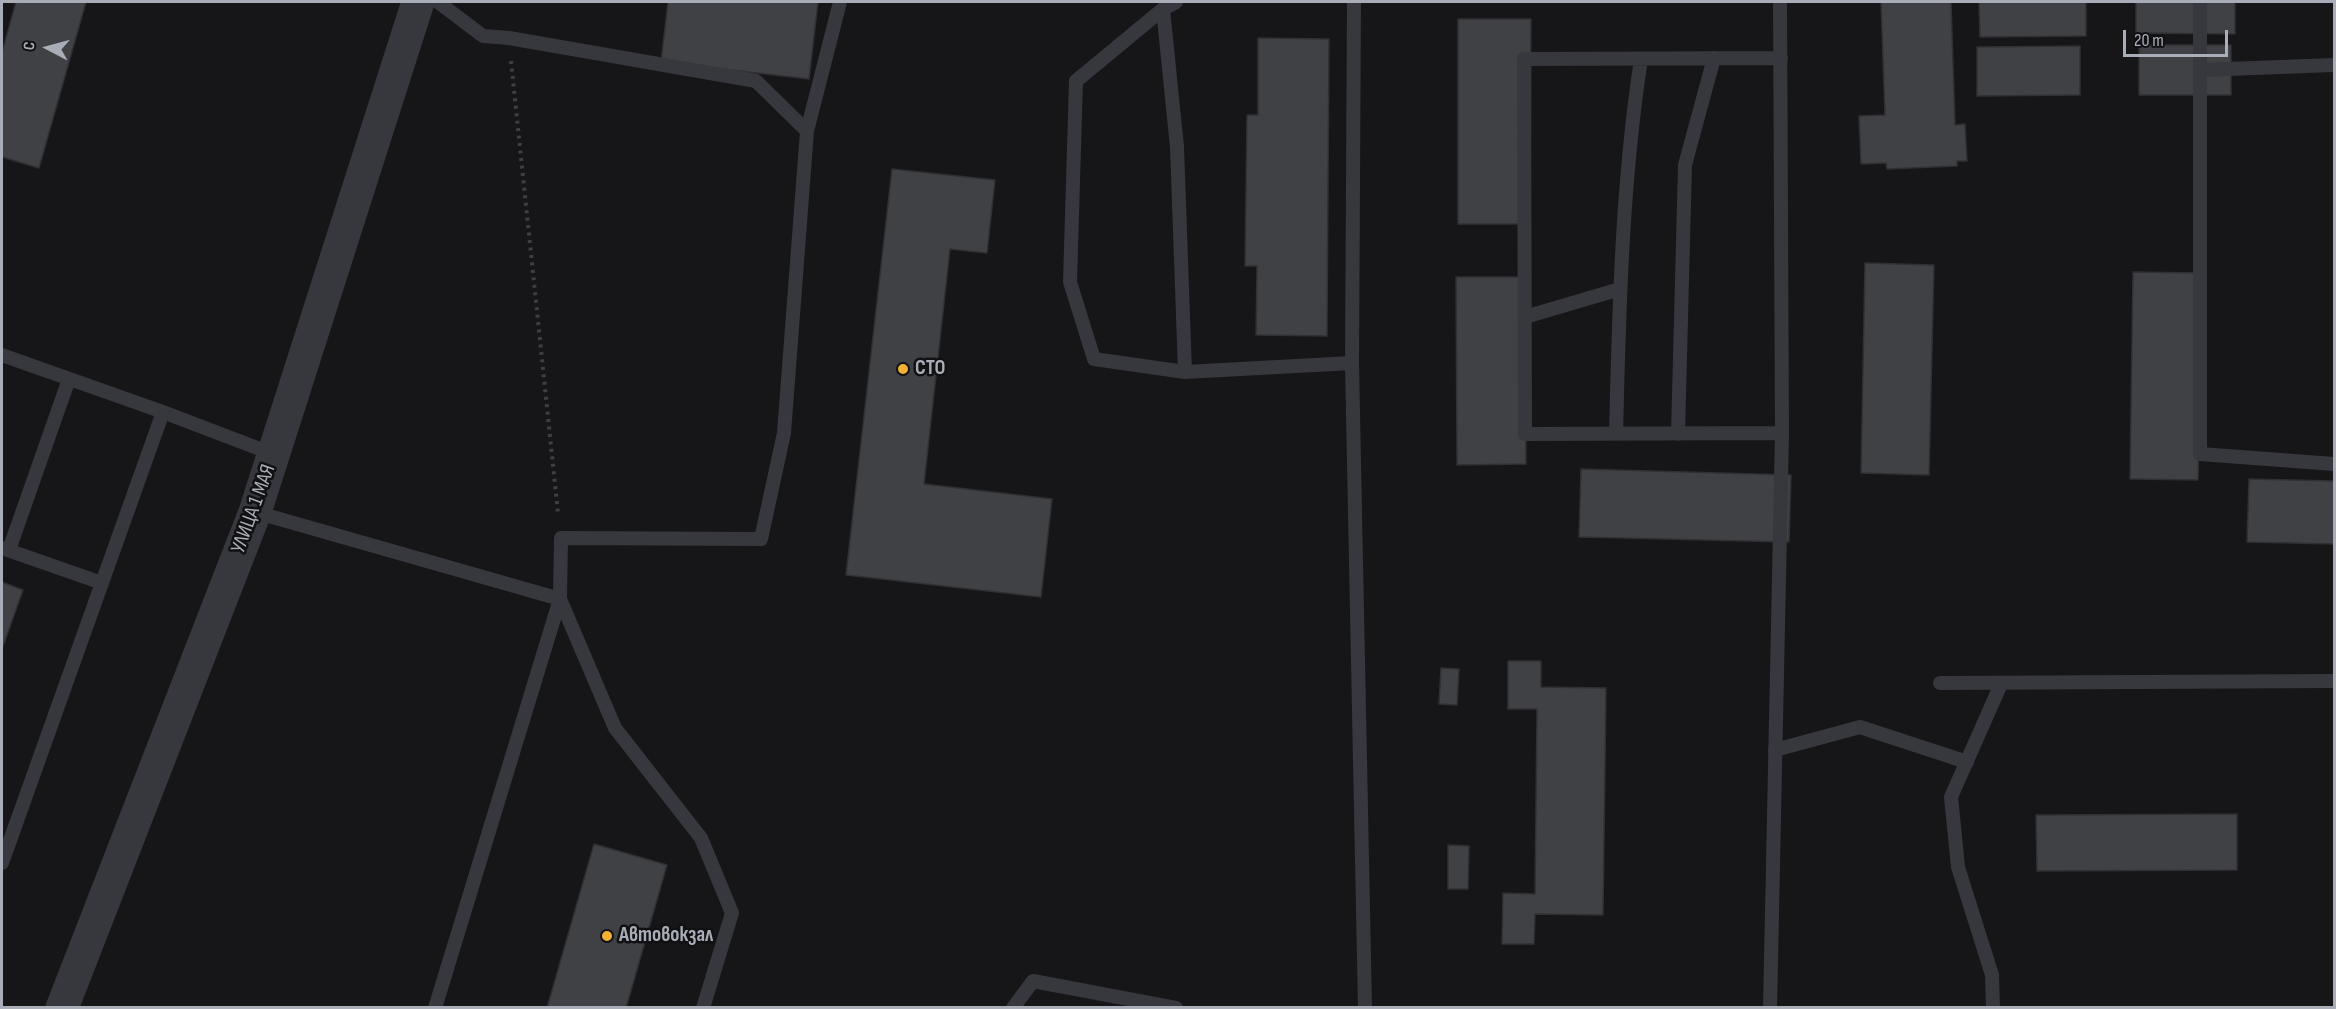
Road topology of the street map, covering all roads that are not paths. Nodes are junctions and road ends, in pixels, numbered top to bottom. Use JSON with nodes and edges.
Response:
{"nodes":[{"id":1,"x":418,"y":2,"type":"edge"},
{"id":2,"x":438,"y":2,"type":"edge"},
{"id":3,"x":840,"y":2,"type":"edge"},
{"id":4,"x":1176,"y":2,"type":"edge"},
{"id":5,"x":1354,"y":2,"type":"edge"},
{"id":6,"x":1780,"y":2,"type":"edge"},
{"id":7,"x":2200,"y":2,"type":"edge"},
{"id":8,"x":1163,"y":9,"type":"junction"},
{"id":9,"x":1714,"y":58,"type":"junction"},
{"id":10,"x":1781,"y":58,"type":"junction"},
{"id":11,"x":1641,"y":59,"type":"junction"},
{"id":12,"x":2334,"y":65,"type":"edge"},
{"id":13,"x":2200,"y":70,"type":"junction"},
{"id":14,"x":807,"y":131,"type":"junction"},
{"id":15,"x":1620,"y":290,"type":"junction"},
{"id":16,"x":1525,"y":317,"type":"junction"},
{"id":17,"x":2,"y":355,"type":"edge"},
{"id":18,"x":1352,"y":363,"type":"junction"},
{"id":19,"x":1185,"y":372,"type":"junction"},
{"id":20,"x":69,"y":379,"type":"junction"},
{"id":21,"x":163,"y":412,"type":"junction"},
{"id":22,"x":1616,"y":434,"type":"junction"},
{"id":23,"x":1678,"y":434,"type":"junction"},
{"id":24,"x":1782,"y":434,"type":"junction"},
{"id":25,"x":273,"y":454,"type":"junction"},
{"id":26,"x":2334,"y":464,"type":"edge"},
{"id":27,"x":255,"y":512,"type":"junction"},
{"id":28,"x":5,"y":549,"type":"edge"},
{"id":29,"x":102,"y":583,"type":"junction"},
{"id":30,"x":560,"y":599,"type":"junction"},
{"id":31,"x":2334,"y":681,"type":"edge"},
{"id":32,"x":1940,"y":683,"type":"dead end"},
{"id":33,"x":2001,"y":684,"type":"junction"},
{"id":34,"x":1775,"y":750,"type":"junction"},
{"id":35,"x":1967,"y":762,"type":"junction"},
{"id":36,"x":2,"y":863,"type":"edge"},
{"id":37,"x":62,"y":1008,"type":"edge"},
{"id":38,"x":435,"y":1008,"type":"edge"},
{"id":39,"x":703,"y":1008,"type":"edge"},
{"id":40,"x":1013,"y":1008,"type":"edge"},
{"id":41,"x":1176,"y":1008,"type":"edge"},
{"id":42,"x":1365,"y":1008,"type":"edge"},
{"id":43,"x":1770,"y":1008,"type":"edge"},
{"id":44,"x":1993,"y":1008,"type":"edge"}],
"edges":[{"from":1,"to":25,"type":"street","name":"УЛИЦА 1 МАЯ"},
{"from":2,"to":14,"type":"lane"},
{"from":3,"to":14,"type":"lane"},
{"from":4,"to":8,"type":"lane"},
{"from":5,"to":18,"type":"lane"},
{"from":6,"to":10,"type":"lane"},
{"from":7,"to":13,"type":"lane"},
{"from":8,"to":19,"type":"lane"},
{"from":8,"to":19,"type":"lane"},
{"from":9,"to":10,"type":"lane"},
{"from":9,"to":11,"type":"lane"},
{"from":9,"to":23,"type":"lane"},
{"from":10,"to":24,"type":"lane"},
{"from":11,"to":15,"type":"lane"},
{"from":11,"to":16,"type":"lane"},
{"from":12,"to":13,"type":"lane"},
{"from":13,"to":26,"type":"lane"},
{"from":14,"to":30,"type":"lane"},
{"from":15,"to":16,"type":"lane"},
{"from":15,"to":22,"type":"lane"},
{"from":16,"to":22,"type":"lane"},
{"from":17,"to":20,"type":"lane"},
{"from":18,"to":19,"type":"lane"},
{"from":18,"to":42,"type":"lane"},
{"from":20,"to":21,"type":"lane"},
{"from":20,"to":28,"type":"lane"},
{"from":21,"to":25,"type":"lane"},
{"from":21,"to":29,"type":"lane"},
{"from":22,"to":23,"type":"lane"},
{"from":23,"to":24,"type":"lane"},
{"from":24,"to":34,"type":"lane"},
{"from":25,"to":27,"type":"street","name":"УЛИЦА 1 МАЯ"},
{"from":27,"to":30,"type":"lane"},
{"from":27,"to":37,"type":"street","name":"УЛИЦА 1 МАЯ"},
{"from":28,"to":29,"type":"lane"},
{"from":29,"to":36,"type":"lane"},
{"from":30,"to":38,"type":"lane"},
{"from":30,"to":39,"type":"lane"},
{"from":31,"to":33,"type":"lane"},
{"from":32,"to":33,"type":"lane"},
{"from":33,"to":35,"type":"lane"},
{"from":34,"to":35,"type":"lane"},
{"from":34,"to":43,"type":"lane"},
{"from":35,"to":44,"type":"lane"},
{"from":40,"to":41,"type":"lane"}]}
